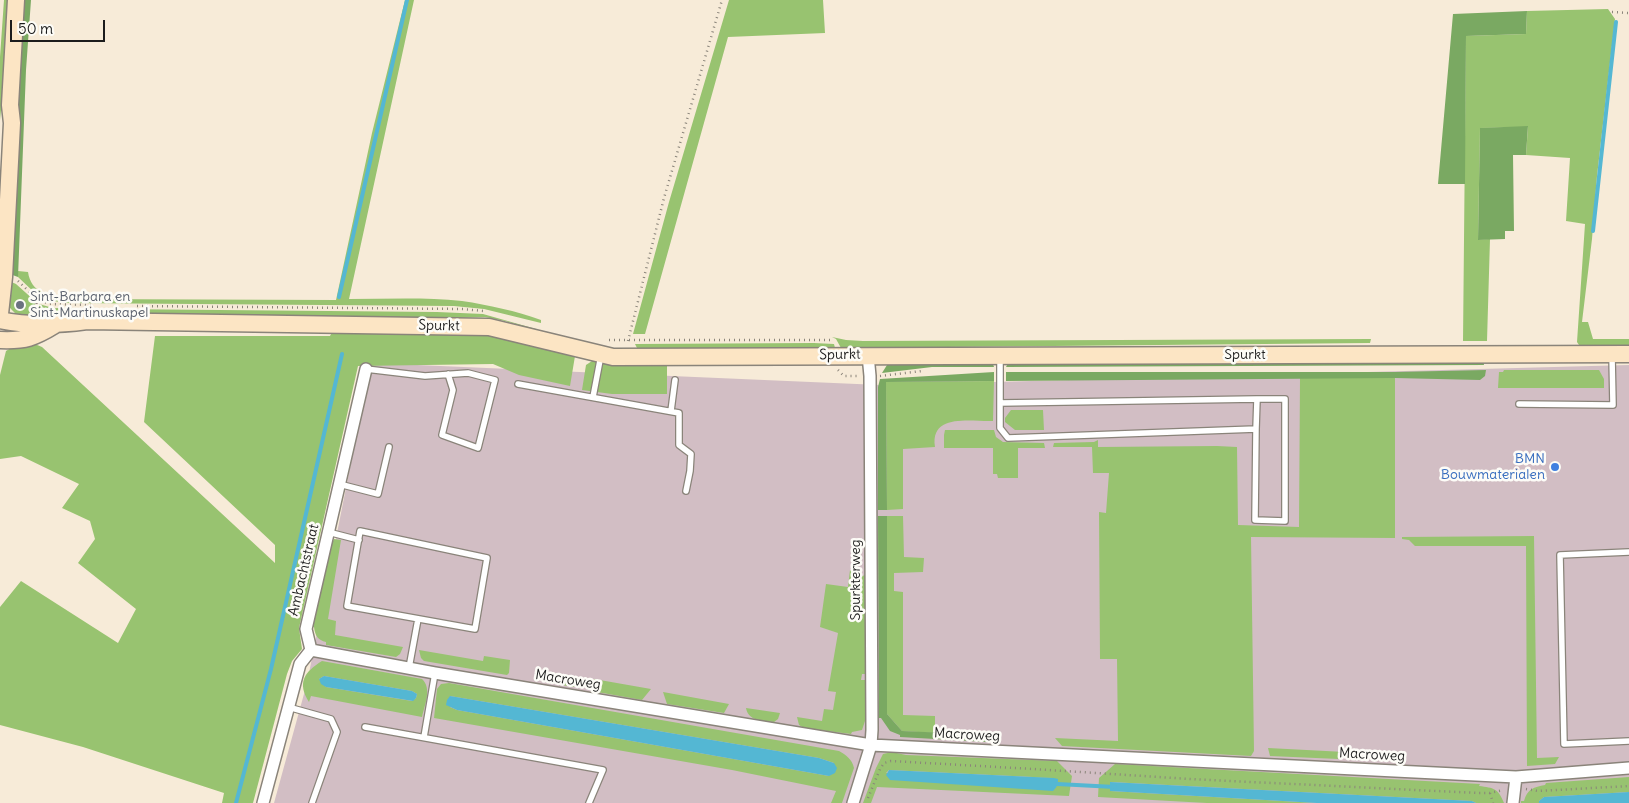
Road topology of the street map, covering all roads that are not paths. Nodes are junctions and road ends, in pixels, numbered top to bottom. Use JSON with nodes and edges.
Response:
{"nodes":[{"id":1,"x":16,"y":0,"type":"edge"},
{"id":2,"x":10,"y":105,"type":"junction"},
{"id":3,"x":0,"y":153,"type":"edge"},
{"id":4,"x":0,"y":314,"type":"edge"},
{"id":5,"x":0,"y":320,"type":"edge"},
{"id":6,"x":55,"y":325,"type":"junction"},
{"id":7,"x":0,"y":340,"type":"edge"},
{"id":8,"x":1612,"y":354,"type":"junction"},
{"id":9,"x":1629,"y":354,"type":"edge"},
{"id":10,"x":601,"y":355,"type":"junction"},
{"id":11,"x":868,"y":355,"type":"junction"},
{"id":12,"x":1000,"y":355,"type":"junction"},
{"id":13,"x":366,"y":369,"type":"joint"},
{"id":14,"x":448,"y":374,"type":"junction"},
{"id":15,"x":675,"y":380,"type":"dead end"},
{"id":16,"x":518,"y":384,"type":"dead end"},
{"id":17,"x":593,"y":397,"type":"junction"},
{"id":18,"x":1257,"y":399,"type":"junction"},
{"id":19,"x":1000,"y":403,"type":"junction"},
{"id":20,"x":1519,"y":404,"type":"dead end"},
{"id":21,"x":671,"y":411,"type":"junction"},
{"id":22,"x":1256,"y":429,"type":"junction"},
{"id":23,"x":390,"y":446,"type":"dead end"},
{"id":24,"x":339,"y":484,"type":"junction"},
{"id":25,"x":686,"y":491,"type":"dead end"},
{"id":26,"x":328,"y":532,"type":"junction"},
{"id":27,"x":359,"y":540,"type":"junction"},
{"id":28,"x":1629,"y":552,"type":"edge"},
{"id":29,"x":418,"y":619,"type":"junction"},
{"id":30,"x":312,"y":650,"type":"junction"},
{"id":31,"x":409,"y":668,"type":"junction"},
{"id":32,"x":436,"y":673,"type":"junction"},
{"id":33,"x":288,"y":707,"type":"junction"},
{"id":34,"x":365,"y":727,"type":"dead end"},
{"id":35,"x":424,"y":737,"type":"junction"},
{"id":36,"x":1629,"y":741,"type":"edge"},
{"id":37,"x":872,"y":745,"type":"junction"},
{"id":38,"x":1629,"y":768,"type":"edge"},
{"id":39,"x":1516,"y":782,"type":"junction"},
{"id":40,"x":263,"y":803,"type":"edge"},
{"id":41,"x":312,"y":803,"type":"edge"},
{"id":42,"x":589,"y":803,"type":"edge"},
{"id":43,"x":853,"y":803,"type":"edge"},
{"id":44,"x":1513,"y":803,"type":"edge"}],
"edges":[{"from":1,"to":2,"type":"street"},
{"from":2,"to":3,"type":"street"},
{"from":2,"to":4,"type":"street"},
{"from":5,"to":6,"type":"street","name":"Spurkt"},
{"from":6,"to":7,"type":"street","name":"Spurkt"},
{"from":6,"to":10,"type":"street","name":"Spurkt"},
{"from":8,"to":9,"type":"street","name":"Spurkt"},
{"from":8,"to":12,"type":"street","name":"Spurkt"},
{"from":8,"to":20,"type":"lane"},
{"from":10,"to":11,"type":"street","name":"Spurkt"},
{"from":10,"to":17,"type":"lane"},
{"from":11,"to":12,"type":"street","name":"Spurkt"},
{"from":11,"to":37,"type":"street","name":"Spurkterweg"},
{"from":12,"to":19,"type":"lane"},
{"from":13,"to":14,"type":"lane"},
{"from":13,"to":24,"type":"street","name":"Ambachtstraat"},
{"from":14,"to":14,"type":"lane"},
{"from":15,"to":21,"type":"lane"},
{"from":16,"to":17,"type":"lane"},
{"from":17,"to":21,"type":"lane"},
{"from":18,"to":19,"type":"lane"},
{"from":18,"to":22,"type":"lane"},
{"from":18,"to":22,"type":"lane"},
{"from":19,"to":22,"type":"lane"},
{"from":21,"to":25,"type":"lane"},
{"from":23,"to":24,"type":"lane"},
{"from":24,"to":26,"type":"street","name":"Ambachtstraat"},
{"from":26,"to":27,"type":"lane"},
{"from":26,"to":30,"type":"street","name":"Ambachtstraat"},
{"from":27,"to":29,"type":"lane"},
{"from":27,"to":29,"type":"lane"},
{"from":28,"to":36,"type":"lane"},
{"from":29,"to":31,"type":"lane"},
{"from":30,"to":31,"type":"street","name":"Macroweg"},
{"from":30,"to":33,"type":"street"},
{"from":31,"to":32,"type":"street","name":"Macroweg"},
{"from":32,"to":35,"type":"lane"},
{"from":32,"to":37,"type":"street","name":"Macroweg"},
{"from":33,"to":40,"type":"street"},
{"from":33,"to":41,"type":"lane"},
{"from":34,"to":35,"type":"lane"},
{"from":35,"to":42,"type":"lane"},
{"from":37,"to":39,"type":"street","name":"Macroweg"},
{"from":37,"to":43,"type":"street","name":"Spurkterweg"},
{"from":38,"to":39,"type":"street","name":"Macroweg"},
{"from":39,"to":44,"type":"street"}]}
